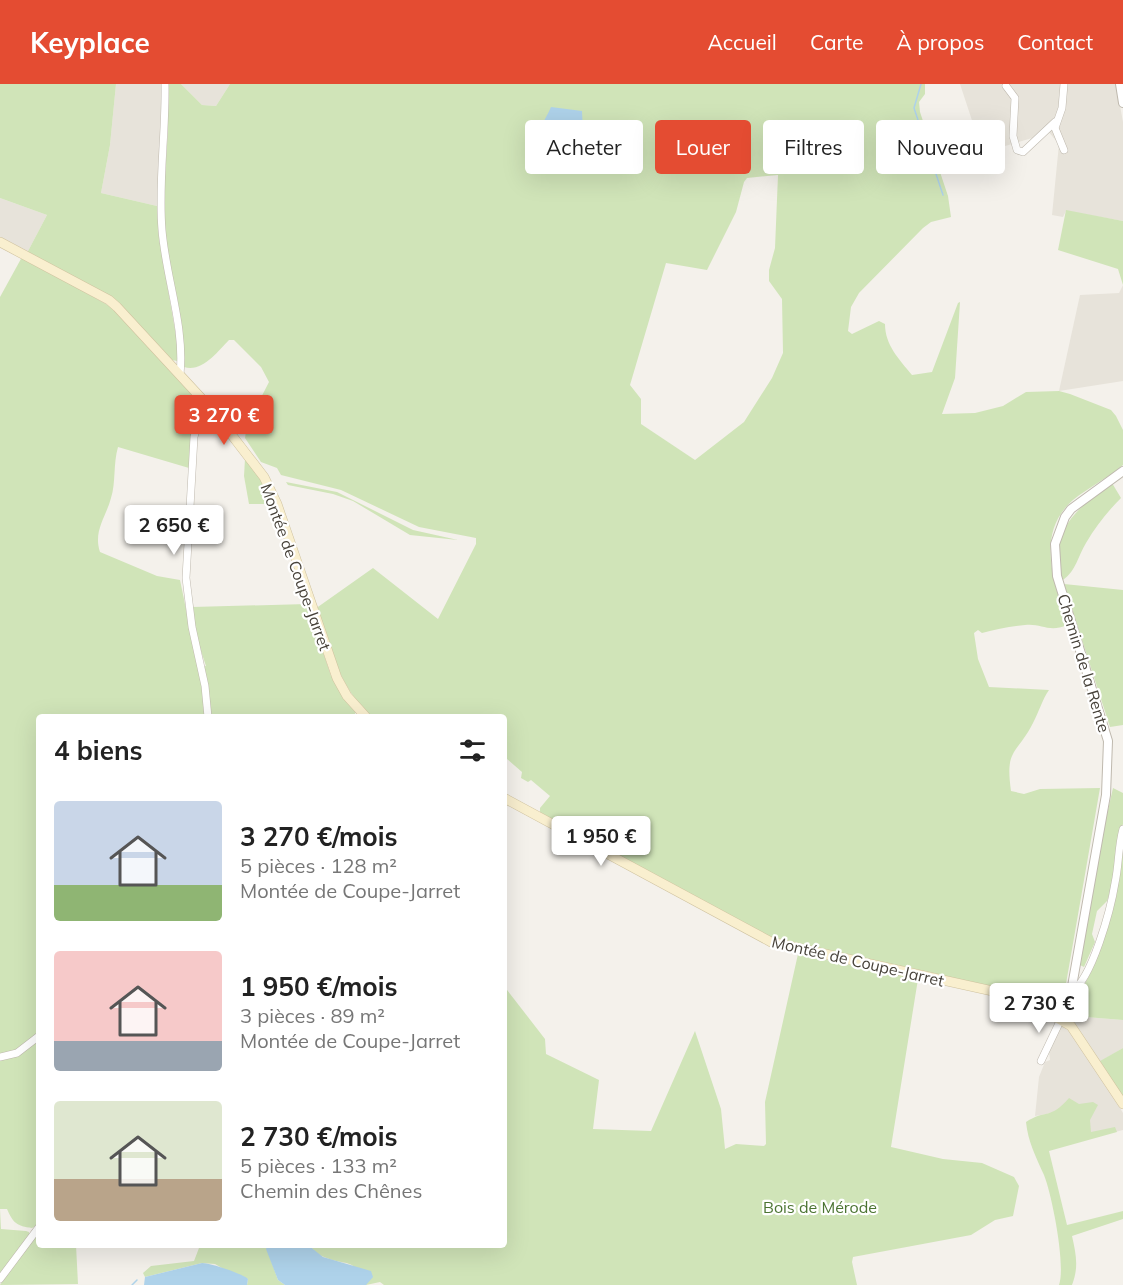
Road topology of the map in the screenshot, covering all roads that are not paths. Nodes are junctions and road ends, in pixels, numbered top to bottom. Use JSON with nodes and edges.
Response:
{"nodes":[{"id":1,"x":165,"y":84,"type":"edge"},
{"id":2,"x":1064,"y":84,"type":"edge"},
{"id":3,"x":1120,"y":84,"type":"edge"},
{"id":4,"x":1006,"y":86,"type":"dead end"},
{"id":5,"x":1123,"y":103,"type":"edge"},
{"id":6,"x":1055,"y":122,"type":"junction"},
{"id":7,"x":1064,"y":150,"type":"dead end"},
{"id":8,"x":0,"y":242,"type":"edge"},
{"id":9,"x":180,"y":375,"type":"junction"},
{"id":10,"x":204,"y":401,"type":"junction"},
{"id":11,"x":1123,"y":471,"type":"edge"},
{"id":12,"x":208,"y":714,"type":"edge"},
{"id":13,"x":363,"y":714,"type":"edge"},
{"id":14,"x":507,"y":800,"type":"edge"},
{"id":15,"x":1123,"y":829,"type":"edge"},
{"id":16,"x":1071,"y":992,"type":"junction"},
{"id":17,"x":1061,"y":1019,"type":"junction"},
{"id":18,"x":36,"y":1038,"type":"edge"},
{"id":19,"x":0,"y":1057,"type":"edge"},
{"id":20,"x":1041,"y":1061,"type":"dead end"},
{"id":21,"x":1123,"y":1104,"type":"edge"},
{"id":22,"x":36,"y":1231,"type":"edge"},
{"id":23,"x":0,"y":1279,"type":"edge"}],
"edges":[{"from":1,"to":9,"type":"street"},
{"from":2,"to":6,"type":"street"},
{"from":3,"to":5,"type":"street"},
{"from":4,"to":6,"type":"street"},
{"from":6,"to":7,"type":"street"},
{"from":8,"to":9,"type":"main road","name":"Montée de Coupe-Jarret"},
{"from":9,"to":10,"type":"main road","name":"Montée de Coupe-Jarret"},
{"from":10,"to":12,"type":"street"},
{"from":10,"to":13,"type":"main road","name":"Montée de Coupe-Jarret"},
{"from":11,"to":16,"type":"street","name":"Chemin de la Rente"},
{"from":14,"to":17,"type":"main road","name":"Montée de Coupe-Jarret"},
{"from":15,"to":16,"type":"street"},
{"from":16,"to":17,"type":"street","name":"Chemin de la Rente"},
{"from":17,"to":20,"type":"street"},
{"from":17,"to":21,"type":"main road","name":"Montée de Coupe-Jarret"},
{"from":18,"to":19,"type":"street"},
{"from":22,"to":23,"type":"street"}]}
